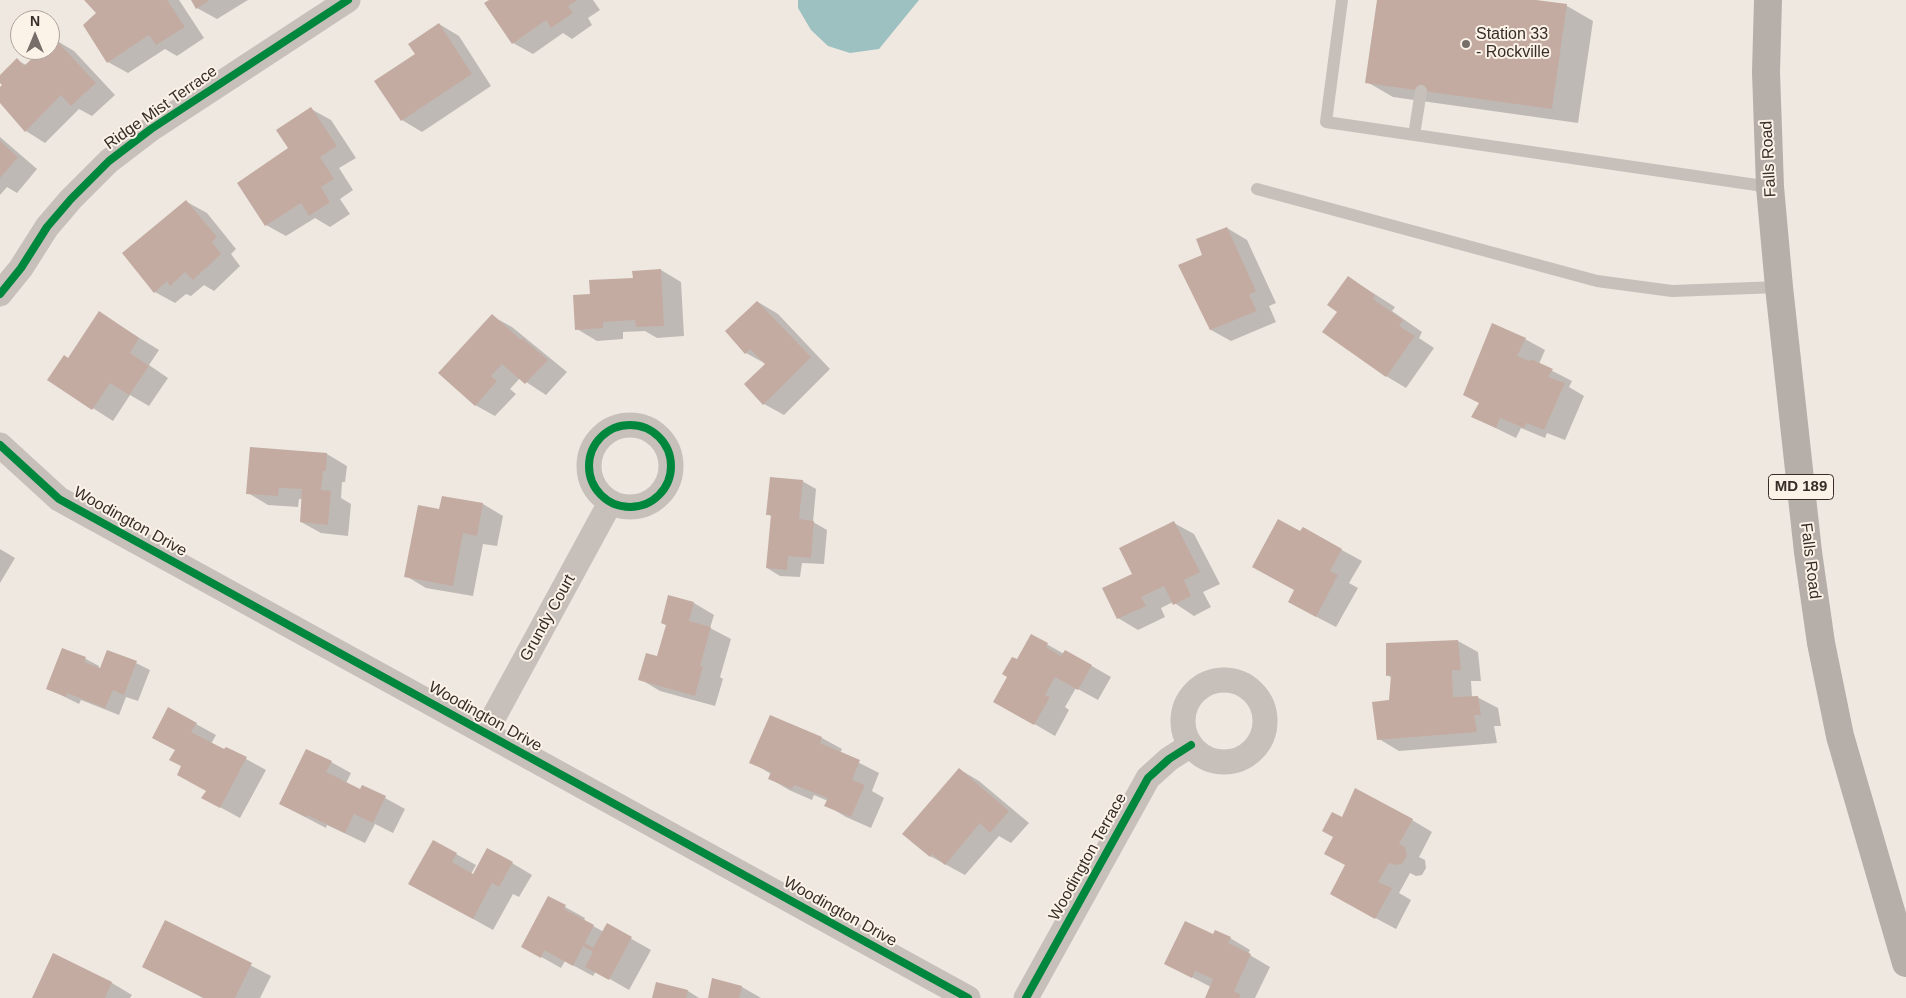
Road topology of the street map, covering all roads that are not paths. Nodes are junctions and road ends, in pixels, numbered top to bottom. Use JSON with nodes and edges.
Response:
{"nodes":[{"id":1,"x":348,"y":0,"type":"edge"},
{"id":2,"x":1342,"y":0,"type":"edge"},
{"id":3,"x":1768,"y":0,"type":"edge"},
{"id":4,"x":1421,"y":90,"type":"dead end"},
{"id":5,"x":1414,"y":134,"type":"junction"},
{"id":6,"x":1770,"y":188,"type":"junction"},
{"id":7,"x":1257,"y":190,"type":"dead end"},
{"id":8,"x":1779,"y":287,"type":"junction"},
{"id":9,"x":0,"y":294,"type":"edge"},
{"id":10,"x":0,"y":445,"type":"edge"},
{"id":11,"x":610,"y":503,"type":"dead end"},
{"id":12,"x":485,"y":733,"type":"junction"},
{"id":13,"x":1191,"y":744,"type":"dead end"},
{"id":14,"x":1906,"y":963,"type":"edge"},
{"id":15,"x":968,"y":998,"type":"edge"},
{"id":16,"x":1026,"y":998,"type":"edge"}],
"edges":[{"from":1,"to":9,"type":"street","name":"Ridge Mist Terrace"},
{"from":2,"to":5,"type":"lane"},
{"from":3,"to":6,"type":"main road","name":"Falls Road","number":"MD 189"},
{"from":4,"to":5,"type":"lane"},
{"from":5,"to":6,"type":"lane"},
{"from":6,"to":8,"type":"main road","name":"Falls Road","number":"MD 189"},
{"from":7,"to":8,"type":"lane"},
{"from":8,"to":14,"type":"main road","name":"Falls Road","number":"MD 189"},
{"from":10,"to":12,"type":"street","name":"Woodington Drive"},
{"from":11,"to":12,"type":"street","name":"Grundy Court"},
{"from":12,"to":15,"type":"street","name":"Woodington Drive"},
{"from":13,"to":16,"type":"street","name":"Woodington Terrace"}]}
